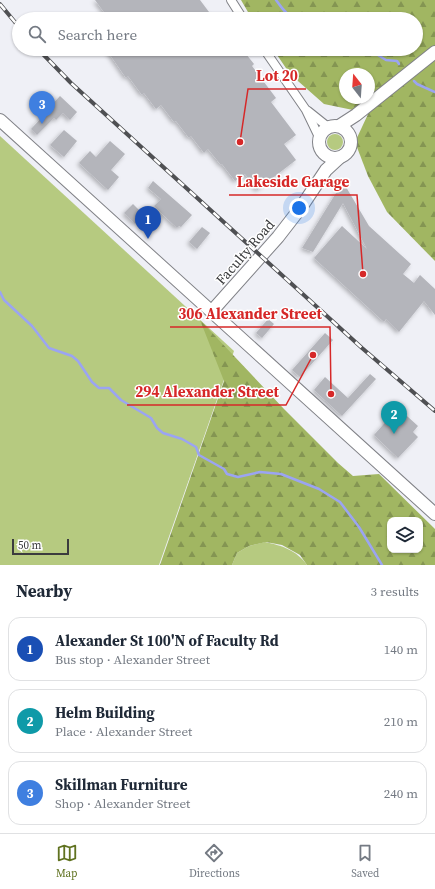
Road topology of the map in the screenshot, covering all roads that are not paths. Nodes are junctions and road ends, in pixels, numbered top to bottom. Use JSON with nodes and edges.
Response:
{"nodes":[{"id":1,"x":231,"y":0,"type":"edge"},
{"id":2,"x":239,"y":12,"type":"edge"},
{"id":3,"x":435,"y":52,"type":"edge"},
{"id":4,"x":269,"y":56,"type":"edge"},
{"id":5,"x":363,"y":109,"type":"junction"},
{"id":6,"x":306,"y":110,"type":"junction"},
{"id":7,"x":0,"y":120,"type":"edge"},
{"id":8,"x":334,"y":127,"type":"junction"},
{"id":9,"x":350,"y":136,"type":"junction"},
{"id":10,"x":319,"y":137,"type":"junction"},
{"id":11,"x":321,"y":150,"type":"junction"},
{"id":12,"x":339,"y":158,"type":"junction"},
{"id":13,"x":312,"y":190,"type":"junction"},
{"id":14,"x":212,"y":311,"type":"junction"},
{"id":15,"x":435,"y":514,"type":"edge"}],
"edges":[{"from":1,"to":2,"type":"street"},
{"from":3,"to":5,"type":"main road"},
{"from":4,"to":6,"type":"street"},
{"from":5,"to":8,"type":"main road"},
{"from":5,"to":9,"type":"main road"},
{"from":6,"to":8,"type":"street"},
{"from":6,"to":10,"type":"street"},
{"from":7,"to":14,"type":"main road"},
{"from":8,"to":9,"type":"main road"},
{"from":8,"to":10,"type":"main road"},
{"from":9,"to":12,"type":"main road"},
{"from":10,"to":11,"type":"main road"},
{"from":11,"to":12,"type":"main road"},
{"from":11,"to":13,"type":"main road","name":"Faculty Road"},
{"from":12,"to":13,"type":"main road","name":"Faculty Road"},
{"from":13,"to":14,"type":"main road","name":"Faculty Road"},
{"from":14,"to":15,"type":"main road"}]}
